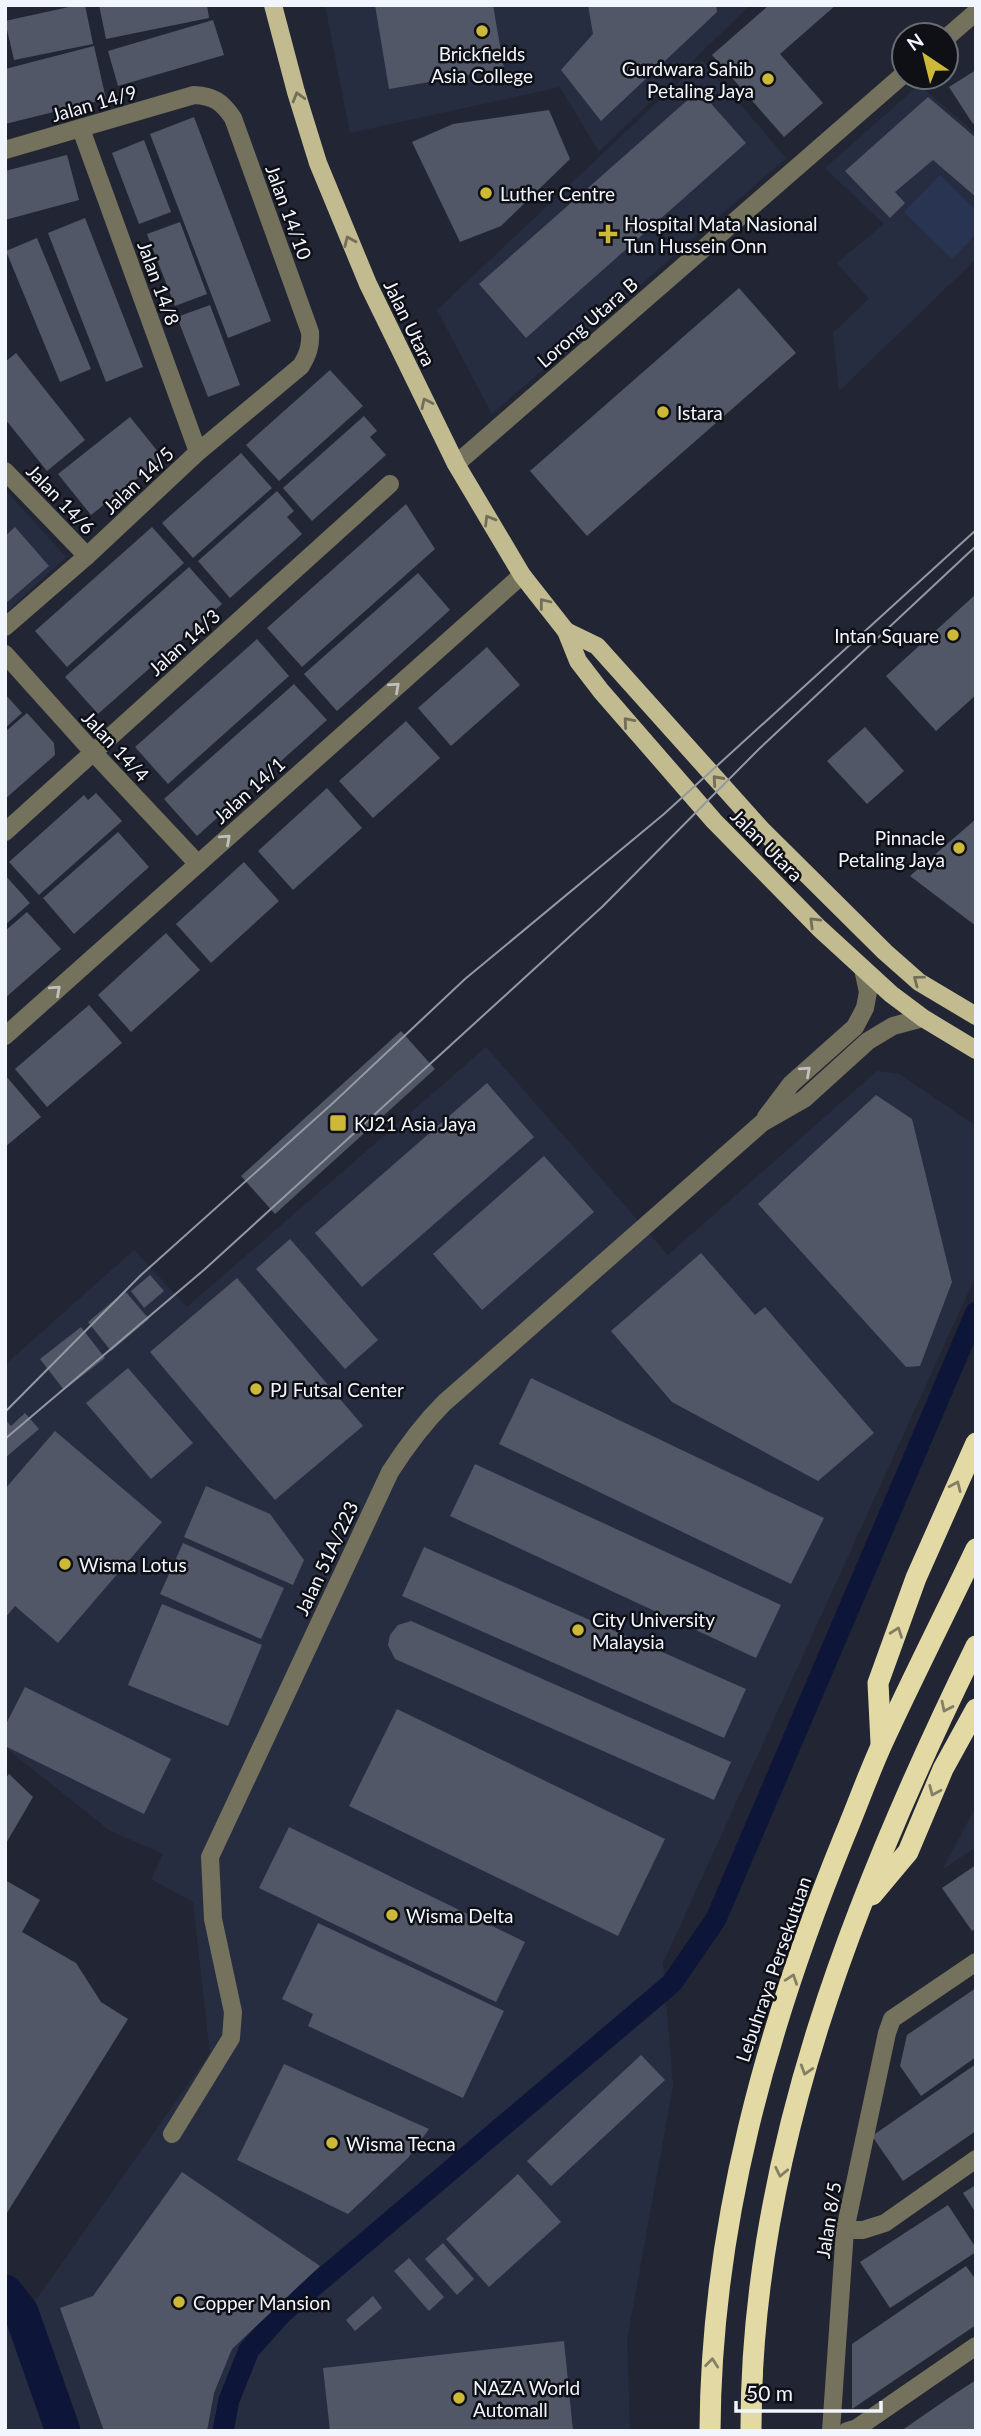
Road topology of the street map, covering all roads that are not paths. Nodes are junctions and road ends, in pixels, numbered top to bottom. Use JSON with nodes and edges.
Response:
{"nodes":[{"id":1,"x":273,"y":5,"type":"edge"},
{"id":2,"x":976,"y":12,"type":"edge"},
{"id":3,"x":960,"y":26,"type":"edge"},
{"id":4,"x":890,"y":86,"type":"edge"},
{"id":5,"x":194,"y":95,"type":"joint"},
{"id":6,"x":81,"y":129,"type":"junction"},
{"id":7,"x":5,"y":150,"type":"edge"},
{"id":8,"x":301,"y":366,"type":"joint"},
{"id":9,"x":198,"y":452,"type":"junction"},
{"id":10,"x":456,"y":464,"type":"junction"},
{"id":11,"x":5,"y":471,"type":"edge"},
{"id":12,"x":390,"y":484,"type":"dead end"},
{"id":13,"x":86,"y":556,"type":"junction"},
{"id":14,"x":522,"y":575,"type":"junction"},
{"id":15,"x":5,"y":627,"type":"edge"},
{"id":16,"x":566,"y":631,"type":"junction"},
{"id":17,"x":5,"y":654,"type":"edge"},
{"id":18,"x":93,"y":752,"type":"junction"},
{"id":19,"x":5,"y":832,"type":"edge"},
{"id":20,"x":198,"y":864,"type":"junction"},
{"id":21,"x":863,"y":969,"type":"junction"},
{"id":22,"x":976,"y":1016,"type":"edge"},
{"id":23,"x":923,"y":1018,"type":"junction"},
{"id":24,"x":5,"y":1036,"type":"edge"},
{"id":25,"x":976,"y":1050,"type":"edge"},
{"id":26,"x":762,"y":1123,"type":"junction"},
{"id":27,"x":976,"y":1443,"type":"edge"},
{"id":28,"x":976,"y":1549,"type":"edge"},
{"id":29,"x":976,"y":1646,"type":"edge"},
{"id":30,"x":976,"y":1709,"type":"edge"},
{"id":31,"x":881,"y":1745,"type":"junction"},
{"id":32,"x":858,"y":1912,"type":"junction"},
{"id":33,"x":976,"y":1962,"type":"edge"},
{"id":34,"x":172,"y":2134,"type":"dead end"},
{"id":35,"x":976,"y":2159,"type":"edge"},
{"id":36,"x":845,"y":2230,"type":"junction"},
{"id":37,"x":976,"y":2346,"type":"edge"},
{"id":38,"x":710,"y":2431,"type":"edge"},
{"id":39,"x":751,"y":2431,"type":"edge"},
{"id":40,"x":831,"y":2431,"type":"edge"},
{"id":41,"x":847,"y":2431,"type":"edge"}],
"edges":[{"from":10,"to":1,"type":"main road","name":"Jalan Utara","one_way":true},
{"from":2,"to":3,"type":"street"},
{"from":4,"to":10,"type":"street","name":"Lorong Utara B"},
{"from":5,"to":6,"type":"street","name":"Jalan 14/9"},
{"from":5,"to":8,"type":"street","name":"Jalan 14/10"},
{"from":6,"to":7,"type":"street","name":"Jalan 14/9"},
{"from":6,"to":9,"type":"street","name":"Jalan 14/8"},
{"from":8,"to":9,"type":"street","name":"Jalan 14/5"},
{"from":9,"to":13,"type":"street","name":"Jalan 14/5"},
{"from":14,"to":10,"type":"main road","name":"Jalan Utara","one_way":true},
{"from":11,"to":13,"type":"street","name":"Jalan 14/6"},
{"from":12,"to":18,"type":"street","name":"Jalan 14/3"},
{"from":13,"to":15,"type":"street","name":"Jalan 14/5"},
{"from":16,"to":14,"type":"main road","name":"Jalan Utara","one_way":true},
{"from":20,"to":14,"type":"street","name":"Jalan 14/1","one_way":true},
{"from":21,"to":16,"type":"main road","name":"Jalan Utara","one_way":true},
{"from":22,"to":16,"type":"main road","name":"Jalan Utara","one_way":true},
{"from":17,"to":18,"type":"street","name":"Jalan 14/4"},
{"from":18,"to":19,"type":"street","name":"Jalan 14/3"},
{"from":18,"to":20,"type":"street","name":"Jalan 14/4"},
{"from":24,"to":20,"type":"street","name":"Jalan 14/1","one_way":true},
{"from":21,"to":23,"type":"main road","name":"Jalan Utara"},
{"from":26,"to":21,"type":"street","name":"Jalan 51A/223","one_way":true},
{"from":23,"to":25,"type":"main road","name":"Jalan Utara"},
{"from":23,"to":26,"type":"street","name":"Jalan 51A/223"},
{"from":26,"to":34,"type":"street","name":"Jalan 51A/223"},
{"from":31,"to":27,"type":"highway","one_way":true},
{"from":28,"to":31,"type":"highway","name":"Lebuhraya Persekutuan"},
{"from":29,"to":32,"type":"highway","one_way":true},
{"from":30,"to":32,"type":"highway","one_way":true},
{"from":38,"to":31,"type":"highway","name":"Lebuhraya Persekutuan","one_way":true},
{"from":32,"to":39,"type":"highway","one_way":true},
{"from":33,"to":36,"type":"street","name":"Jalan 8/5"},
{"from":35,"to":36,"type":"street"},
{"from":36,"to":40,"type":"street","name":"Jalan 8/5"},
{"from":37,"to":41,"type":"street"}]}
